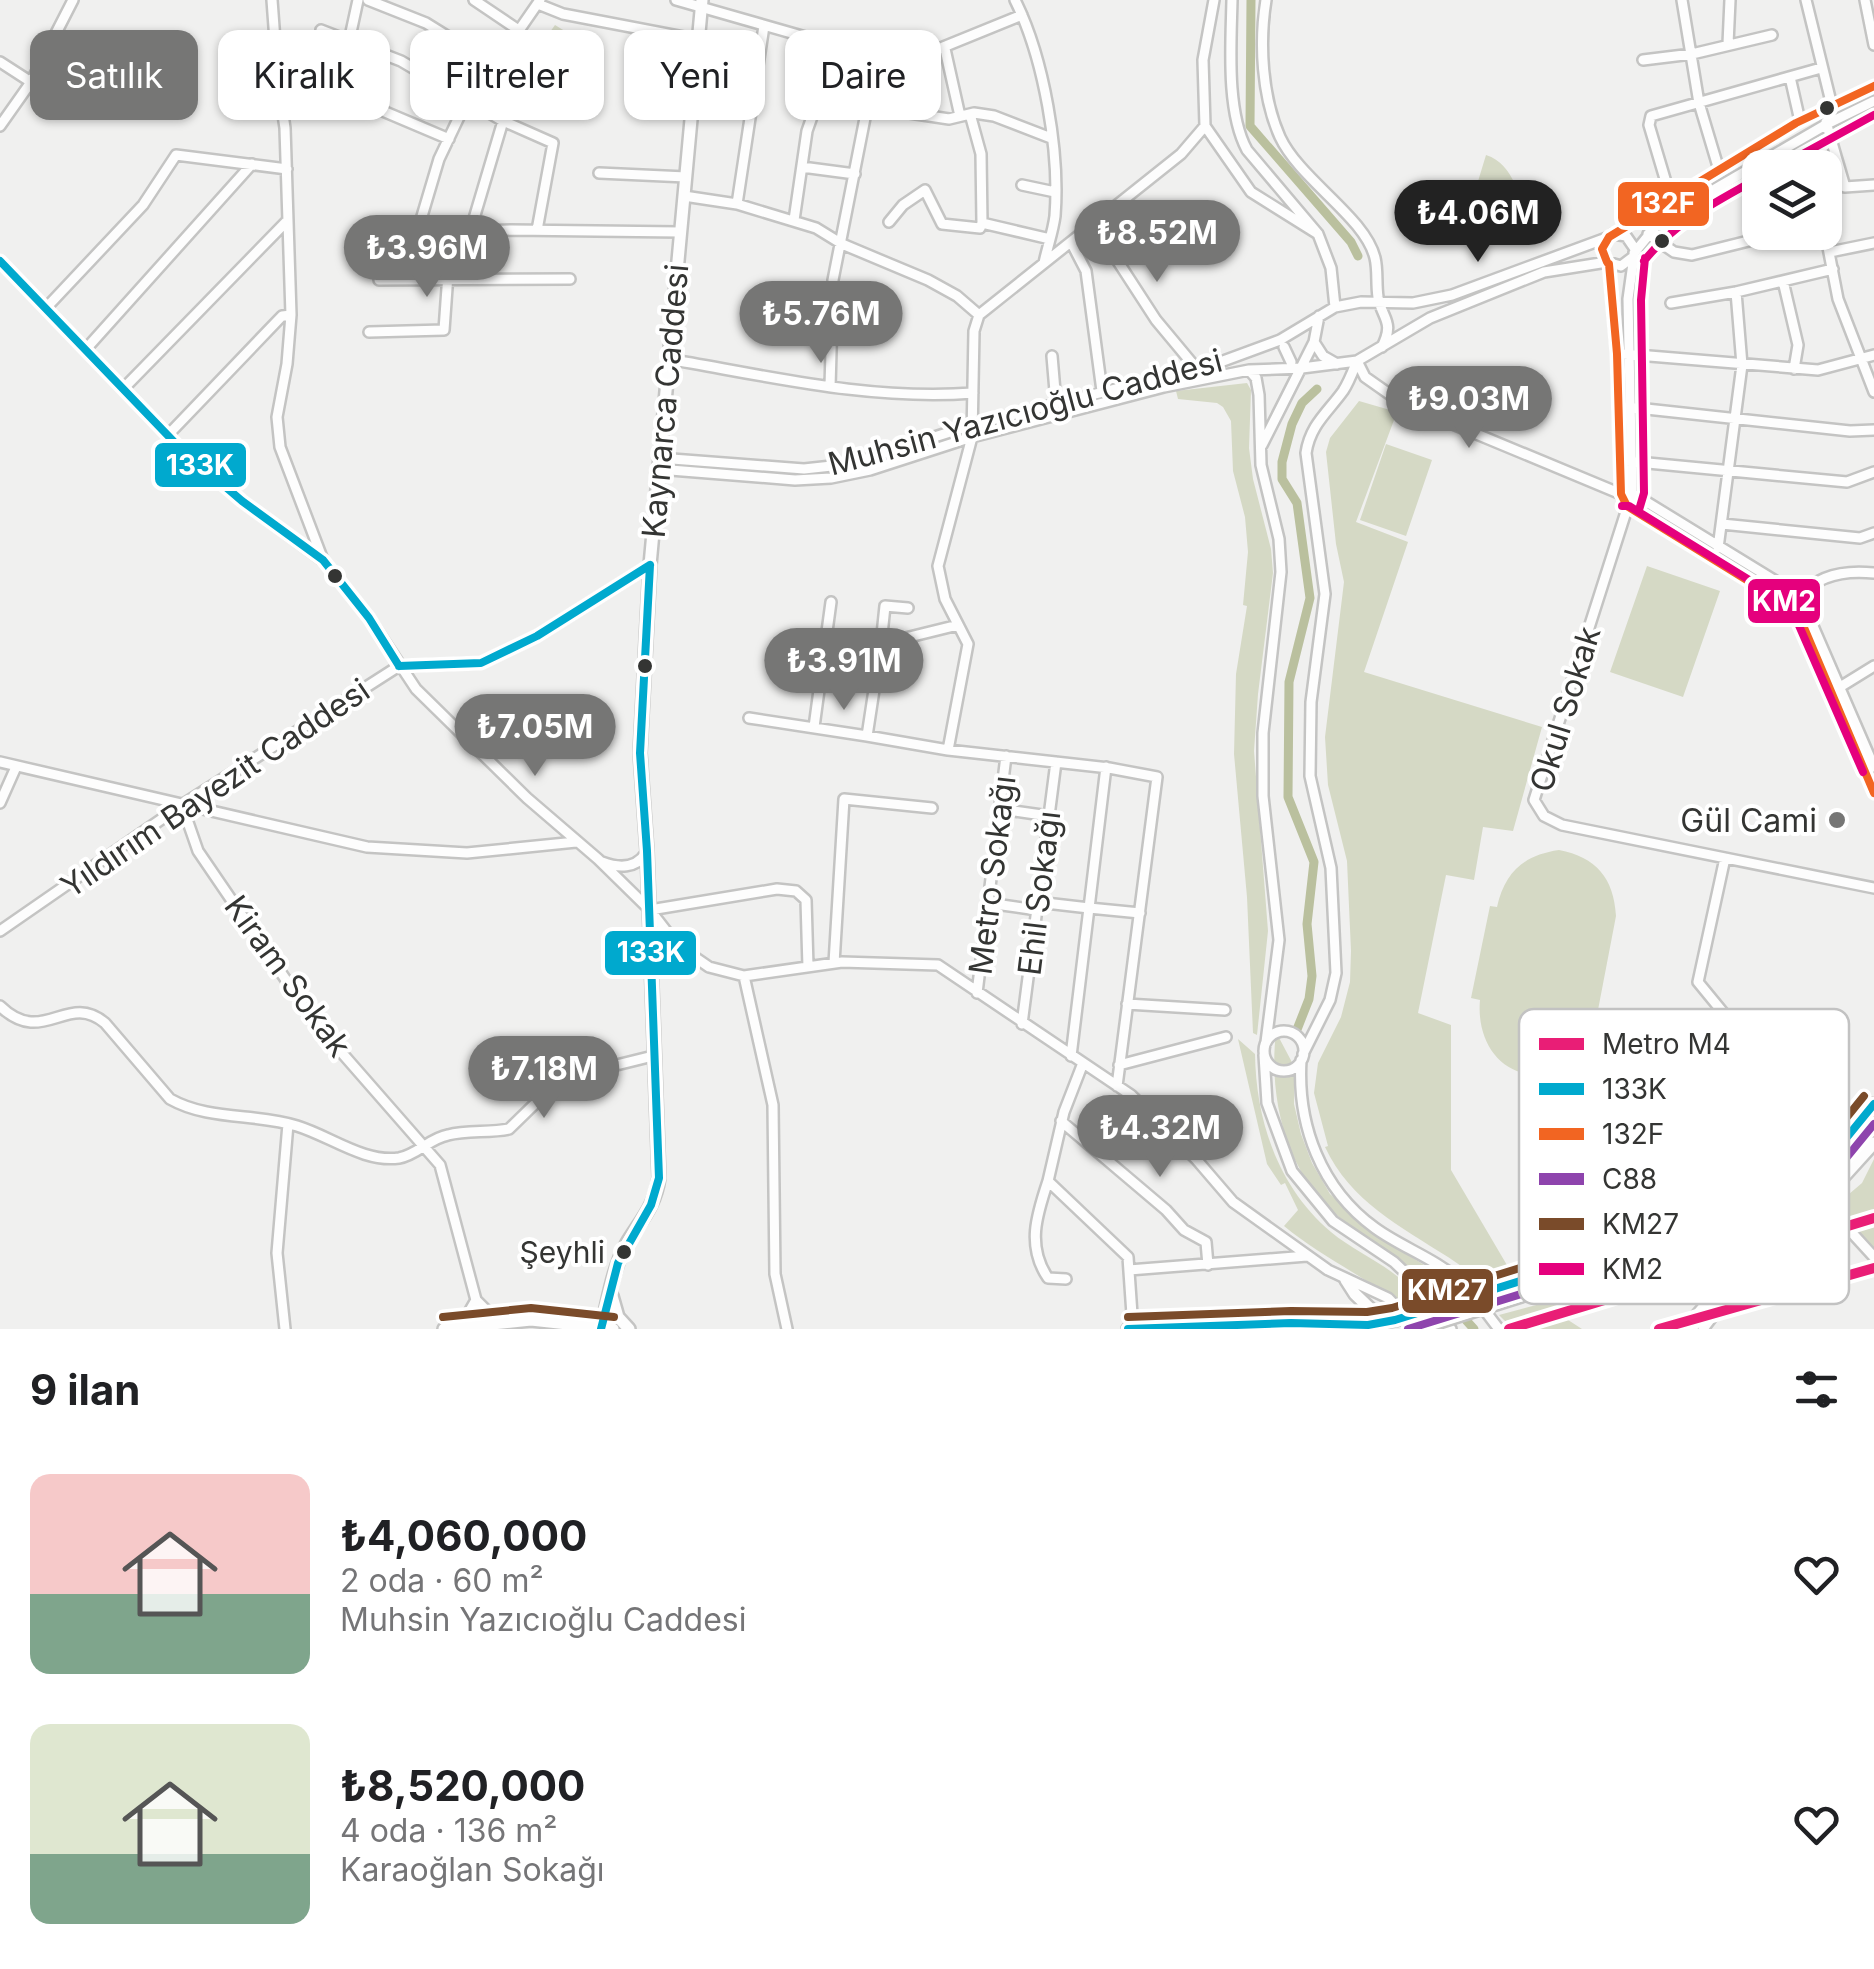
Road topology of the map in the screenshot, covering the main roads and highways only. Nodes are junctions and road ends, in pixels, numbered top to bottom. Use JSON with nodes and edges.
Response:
{"nodes":[{"id":1,"x":702,"y":4,"type":"edge"},
{"id":2,"x":1874,"y":1104,"type":"edge"},
{"id":3,"x":1849,"y":1133,"type":"edge"},
{"id":4,"x":1874,"y":1143,"type":"edge"},
{"id":5,"x":1849,"y":1168,"type":"edge"},
{"id":6,"x":1346,"y":1280,"type":"road end"},
{"id":7,"x":1519,"y":1283,"type":"edge"},
{"id":8,"x":611,"y":1292,"type":"junction"},
{"id":9,"x":1519,"y":1297,"type":"edge"},
{"id":10,"x":1390,"y":1322,"type":"junction"},
{"id":11,"x":585,"y":1324,"type":"junction"},
{"id":12,"x":605,"y":1328,"type":"edge"},
{"id":13,"x":1224,"y":1328,"type":"edge"},
{"id":14,"x":444,"y":1329,"type":"edge"},
{"id":15,"x":629,"y":1329,"type":"edge"},
{"id":16,"x":1130,"y":1329,"type":"edge"},
{"id":17,"x":1418,"y":1329,"type":"edge"}],
"edges":[{"from":1,"to":8,"type":"main road","name":"Kaynarca Caddesi"},
{"from":2,"to":3,"type":"main road","bridge":true},
{"from":4,"to":5,"type":"main road"},
{"from":6,"to":10,"type":"main road"},
{"from":7,"to":10,"type":"main road","bridge":true},
{"from":8,"to":11,"type":"main road"},
{"from":8,"to":12,"type":"main road","name":"Kaynarca Caddesi"},
{"from":8,"to":15,"type":"main road"},
{"from":9,"to":17,"type":"main road","bridge":true},
{"from":10,"to":13,"type":"main road"},
{"from":11,"to":12,"type":"main road"},
{"from":11,"to":14,"type":"main road"},
{"from":13,"to":16,"type":"main road"}]}
